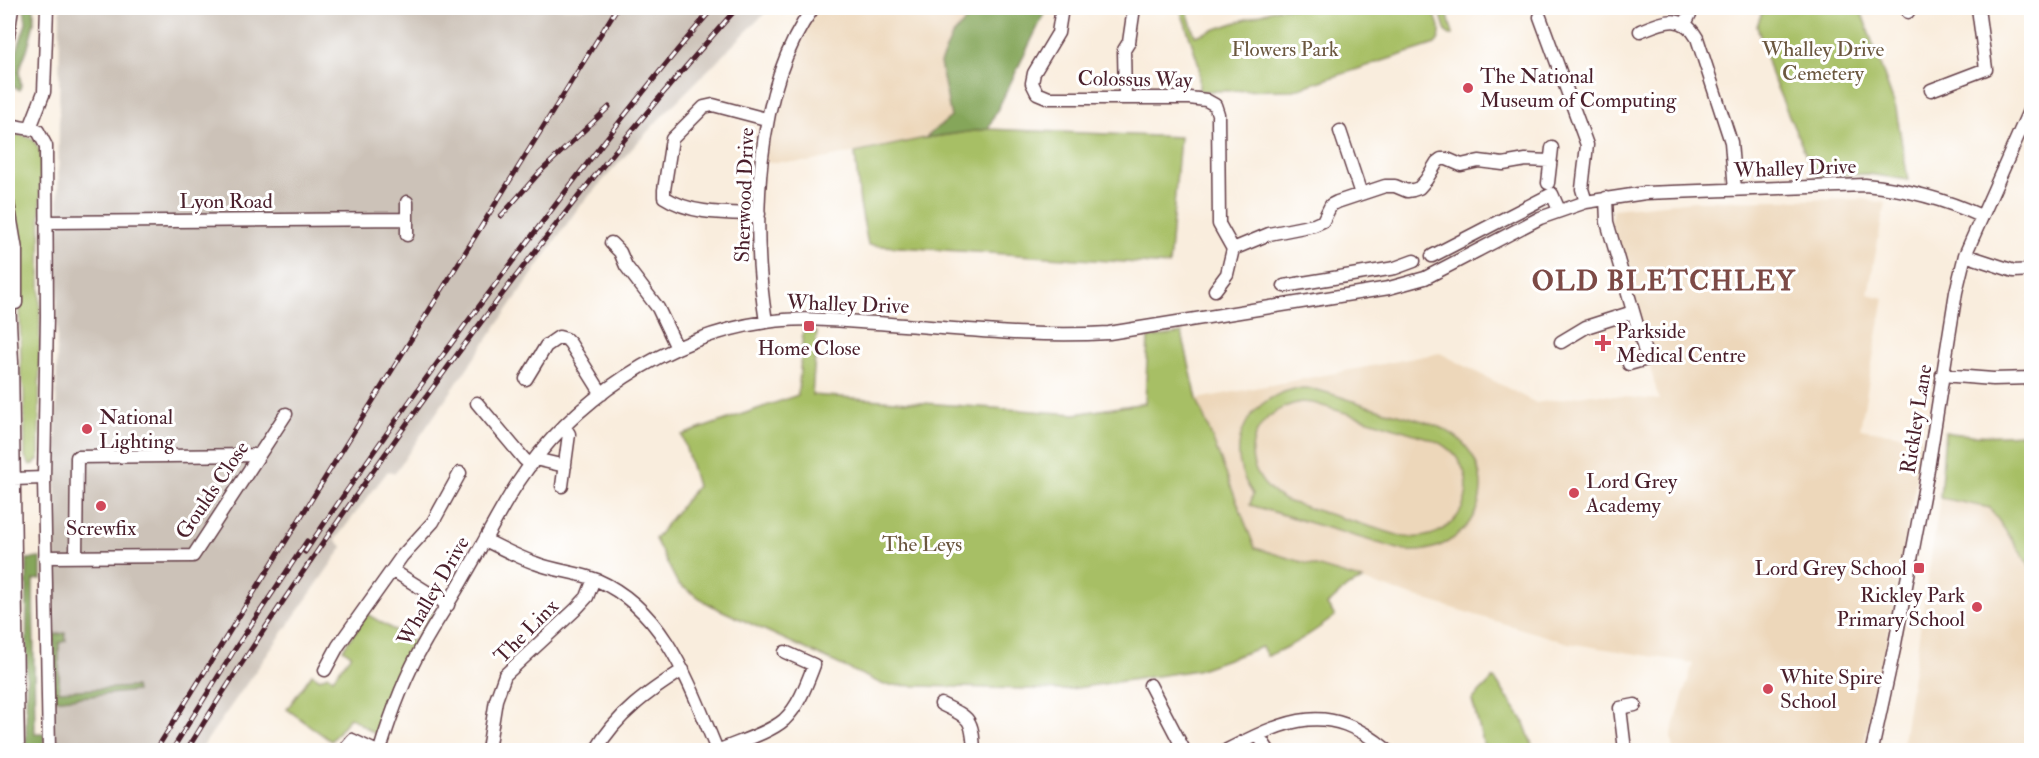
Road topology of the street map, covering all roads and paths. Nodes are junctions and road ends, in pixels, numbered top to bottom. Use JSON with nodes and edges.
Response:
{"nodes":[{"id":1,"x":12,"y":8,"type":"edge"},
{"id":2,"x":47,"y":8,"type":"edge"},
{"id":3,"x":813,"y":8,"type":"edge"},
{"id":4,"x":1062,"y":8,"type":"edge"},
{"id":5,"x":1134,"y":8,"type":"edge"},
{"id":6,"x":1693,"y":8,"type":"edge"},
{"id":7,"x":1978,"y":8,"type":"edge"},
{"id":8,"x":1540,"y":17,"type":"dead end"},
{"id":9,"x":1685,"y":24,"type":"junction"},
{"id":10,"x":1640,"y":31,"type":"dead end"},
{"id":11,"x":8,"y":36,"type":"edge"},
{"id":12,"x":1931,"y":90,"type":"dead end"},
{"id":13,"x":1125,"y":98,"type":"junction"},
{"id":14,"x":2031,"y":104,"type":"edge"},
{"id":15,"x":766,"y":119,"type":"junction"},
{"id":16,"x":10,"y":128,"type":"edge"},
{"id":17,"x":30,"y":128,"type":"junction"},
{"id":18,"x":1340,"y":131,"type":"dead end"},
{"id":19,"x":1552,"y":148,"type":"dead end"},
{"id":20,"x":1549,"y":161,"type":"junction"},
{"id":21,"x":1550,"y":189,"type":"junction"},
{"id":22,"x":1736,"y":190,"type":"junction"},
{"id":23,"x":1361,"y":194,"type":"junction"},
{"id":24,"x":1606,"y":198,"type":"junction"},
{"id":25,"x":407,"y":202,"type":"dead end"},
{"id":26,"x":1586,"y":202,"type":"junction"},
{"id":27,"x":8,"y":203,"type":"edge"},
{"id":28,"x":1559,"y":210,"type":"junction"},
{"id":29,"x":759,"y":214,"type":"junction"},
{"id":30,"x":1981,"y":216,"type":"junction"},
{"id":31,"x":407,"y":219,"type":"junction"},
{"id":32,"x":46,"y":222,"type":"junction"},
{"id":33,"x":407,"y":235,"type":"dead end"},
{"id":34,"x":611,"y":243,"type":"dead end"},
{"id":35,"x":1233,"y":249,"type":"junction"},
{"id":36,"x":1965,"y":255,"type":"junction"},
{"id":37,"x":1432,"y":256,"type":"dead end"},
{"id":38,"x":1414,"y":261,"type":"dead end"},
{"id":39,"x":2031,"y":270,"type":"edge"},
{"id":40,"x":1349,"y":275,"type":"junction"},
{"id":41,"x":8,"y":283,"type":"edge"},
{"id":42,"x":1284,"y":286,"type":"dead end"},
{"id":43,"x":1215,"y":290,"type":"dead end"},
{"id":44,"x":1351,"y":294,"type":"junction"},
{"id":45,"x":1633,"y":312,"type":"junction"},
{"id":46,"x":766,"y":322,"type":"junction"},
{"id":47,"x":1561,"y":342,"type":"dead end"},
{"id":48,"x":677,"y":348,"type":"junction"},
{"id":49,"x":12,"y":362,"type":"junction"},
{"id":50,"x":1629,"y":364,"type":"dead end"},
{"id":51,"x":1942,"y":375,"type":"junction"},
{"id":52,"x":2031,"y":378,"type":"edge"},
{"id":53,"x":526,"y":379,"type":"dead end"},
{"id":54,"x":602,"y":394,"type":"junction"},
{"id":55,"x":477,"y":403,"type":"dead end"},
{"id":56,"x":286,"y":414,"type":"dead end"},
{"id":57,"x":564,"y":426,"type":"junction"},
{"id":58,"x":258,"y":455,"type":"junction"},
{"id":59,"x":533,"y":462,"type":"junction"},
{"id":60,"x":565,"y":466,"type":"junction"},
{"id":61,"x":459,"y":473,"type":"dead end"},
{"id":62,"x":44,"y":478,"type":"junction"},
{"id":63,"x":13,"y":479,"type":"junction"},
{"id":64,"x":562,"y":486,"type":"dead end"},
{"id":65,"x":485,"y":540,"type":"junction"},
{"id":66,"x":45,"y":557,"type":"junction"},
{"id":67,"x":76,"y":557,"type":"junction"},
{"id":68,"x":392,"y":570,"type":"junction"},
{"id":69,"x":594,"y":579,"type":"junction"},
{"id":70,"x":448,"y":605,"type":"junction"},
{"id":71,"x":785,"y":652,"type":"dead end"},
{"id":72,"x":325,"y":670,"type":"dead end"},
{"id":73,"x":683,"y":670,"type":"junction"},
{"id":74,"x":1150,"y":685,"type":"dead end"},
{"id":75,"x":941,"y":704,"type":"dead end"},
{"id":76,"x":1635,"y":705,"type":"dead end"},
{"id":77,"x":1258,"y":735,"type":"junction"},
{"id":78,"x":347,"y":746,"type":"dead end"},
{"id":79,"x":18,"y":750,"type":"edge"},
{"id":80,"x":49,"y":750,"type":"edge"},
{"id":81,"x":373,"y":750,"type":"edge"},
{"id":82,"x":380,"y":750,"type":"edge"},
{"id":83,"x":488,"y":750,"type":"edge"},
{"id":84,"x":596,"y":750,"type":"edge"},
{"id":85,"x":718,"y":750,"type":"edge"},
{"id":86,"x":974,"y":750,"type":"edge"},
{"id":87,"x":1184,"y":750,"type":"edge"},
{"id":88,"x":1227,"y":750,"type":"edge"},
{"id":89,"x":1268,"y":750,"type":"edge"},
{"id":90,"x":1387,"y":750,"type":"edge"},
{"id":91,"x":1625,"y":750,"type":"edge"},
{"id":92,"x":1872,"y":750,"type":"edge"}],
"edges":[{"from":1,"to":11,"type":"street"},
{"from":2,"to":17,"type":"street"},
{"from":3,"to":15,"type":"street","name":"Sherwood Drive"},
{"from":4,"to":13,"type":"street","name":"Colossus Way"},
{"from":5,"to":13,"type":"street"},
{"from":6,"to":9,"type":"street"},
{"from":7,"to":12,"type":"street"},
{"from":8,"to":26,"type":"street"},
{"from":9,"to":10,"type":"street"},
{"from":9,"to":22,"type":"street"},
{"from":13,"to":35,"type":"street","name":"Colossus Way"},
{"from":14,"to":30,"type":"street","name":"Rickley Lane"},
{"from":15,"to":29,"type":"street","name":"Sherwood Drive"},
{"from":15,"to":29,"type":"street"},
{"from":16,"to":17,"type":"street"},
{"from":17,"to":32,"type":"street"},
{"from":18,"to":23,"type":"street"},
{"from":19,"to":20,"type":"street"},
{"from":20,"to":21,"type":"street"},
{"from":20,"to":23,"type":"street"},
{"from":21,"to":28,"type":"street"},
{"from":21,"to":37,"type":"street"},
{"from":22,"to":24,"type":"street","name":"Whalley Drive"},
{"from":22,"to":30,"type":"street","name":"Whalley Drive"},
{"from":23,"to":35,"type":"street"},
{"from":24,"to":26,"type":"street","name":"Whalley Drive"},
{"from":24,"to":45,"type":"street"},
{"from":25,"to":31,"type":"street"},
{"from":26,"to":28,"type":"street","name":"Whalley Drive"},
{"from":27,"to":49,"type":"street"},
{"from":28,"to":44,"type":"street","name":"Whalley Drive"},
{"from":29,"to":46,"type":"street","name":"Sherwood Drive"},
{"from":30,"to":36,"type":"street","name":"Rickley Lane"},
{"from":31,"to":32,"type":"street","name":"Lyon Road"},
{"from":31,"to":33,"type":"street"},
{"from":32,"to":62,"type":"street"},
{"from":34,"to":48,"type":"street"},
{"from":35,"to":43,"type":"street"},
{"from":36,"to":39,"type":"street"},
{"from":36,"to":51,"type":"street","name":"Rickley Lane"},
{"from":38,"to":40,"type":"street"},
{"from":40,"to":42,"type":"street"},
{"from":40,"to":44,"type":"street"},
{"from":41,"to":49,"type":"street"},
{"from":44,"to":46,"type":"street","name":"Whalley Drive"},
{"from":45,"to":47,"type":"street"},
{"from":45,"to":50,"type":"street"},
{"from":46,"to":48,"type":"street","name":"Whalley Drive"},
{"from":48,"to":54,"type":"street","name":"Whalley Drive"},
{"from":49,"to":63,"type":"street"},
{"from":51,"to":52,"type":"street"},
{"from":51,"to":92,"type":"street","name":"Rickley Lane"},
{"from":53,"to":54,"type":"street"},
{"from":54,"to":57,"type":"street","name":"Whalley Drive"},
{"from":55,"to":59,"type":"street"},
{"from":56,"to":58,"type":"street","name":"Goulds Close"},
{"from":57,"to":59,"type":"street","name":"Whalley Drive"},
{"from":57,"to":60,"type":"street"},
{"from":58,"to":67,"type":"street","name":"Goulds Close"},
{"from":58,"to":67,"type":"street"},
{"from":59,"to":60,"type":"street"},
{"from":59,"to":65,"type":"street","name":"Whalley Drive"},
{"from":60,"to":64,"type":"street"},
{"from":61,"to":68,"type":"street"},
{"from":62,"to":63,"type":"street"},
{"from":62,"to":66,"type":"street"},
{"from":63,"to":79,"type":"street"},
{"from":65,"to":69,"type":"street"},
{"from":65,"to":70,"type":"street","name":"Whalley Drive"},
{"from":66,"to":67,"type":"street","name":"Goulds Close"},
{"from":66,"to":80,"type":"street"},
{"from":68,"to":70,"type":"street"},
{"from":68,"to":72,"type":"street"},
{"from":69,"to":73,"type":"street"},
{"from":69,"to":83,"type":"street","name":"The Linx"},
{"from":70,"to":82,"type":"street","name":"Whalley Drive"},
{"from":71,"to":85,"type":"street"},
{"from":73,"to":84,"type":"street"},
{"from":73,"to":85,"type":"street"},
{"from":74,"to":87,"type":"street"},
{"from":75,"to":86,"type":"street"},
{"from":76,"to":91,"type":"street"},
{"from":77,"to":88,"type":"street"},
{"from":77,"to":89,"type":"street"},
{"from":77,"to":90,"type":"street"},
{"from":78,"to":81,"type":"street"}]}
